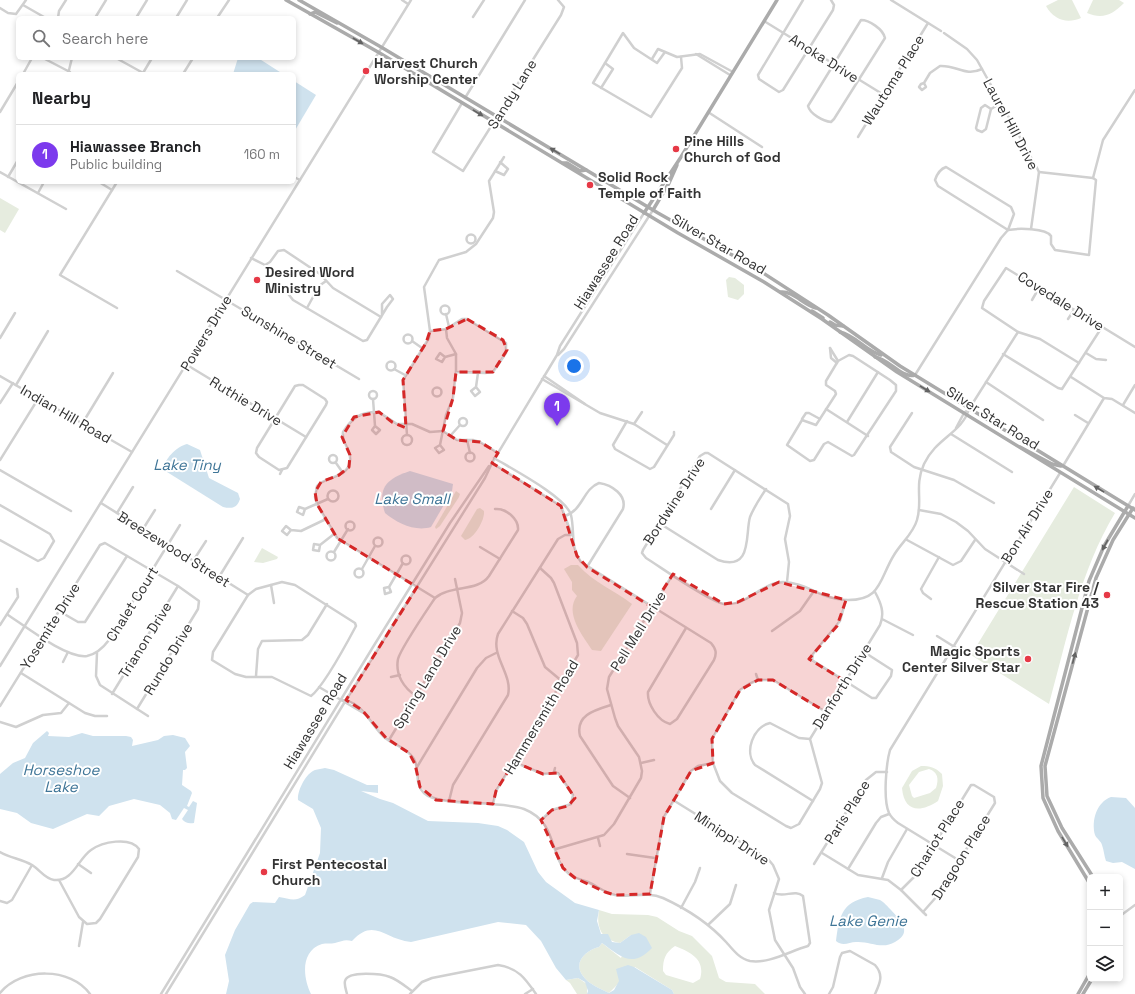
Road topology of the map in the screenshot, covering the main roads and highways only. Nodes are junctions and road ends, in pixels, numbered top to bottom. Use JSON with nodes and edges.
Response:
{"nodes":[{"id":1,"x":286,"y":0,"type":"edge"},
{"id":2,"x":299,"y":0,"type":"edge"},
{"id":3,"x":777,"y":0,"type":"edge"},
{"id":4,"x":310,"y":14,"type":"junction"},
{"id":5,"x":342,"y":24,"type":"junction"},
{"id":6,"x":681,"y":157,"type":"junction"},
{"id":7,"x":562,"y":163,"type":"junction"},
{"id":8,"x":586,"y":170,"type":"junction"},
{"id":9,"x":648,"y":207,"type":"junction"},
{"id":10,"x":653,"y":210,"type":"junction"},
{"id":11,"x":644,"y":212,"type":"junction"},
{"id":12,"x":781,"y":292,"type":"junction"},
{"id":13,"x":807,"y":309,"type":"junction"},
{"id":14,"x":819,"y":309,"type":"junction"},
{"id":15,"x":842,"y":326,"type":"junction"},
{"id":16,"x":838,"y":331,"type":"junction"},
{"id":17,"x":884,"y":355,"type":"junction"},
{"id":18,"x":874,"y":357,"type":"junction"},
{"id":19,"x":915,"y":375,"type":"junction"},
{"id":20,"x":1017,"y":447,"type":"junction"},
{"id":21,"x":1062,"y":466,"type":"junction"},
{"id":22,"x":1128,"y":506,"type":"junction"},
{"id":23,"x":1134,"y":508,"type":"edge"},
{"id":24,"x":1125,"y":511,"type":"junction"},
{"id":25,"x":1129,"y":514,"type":"junction"},
{"id":26,"x":1135,"y":518,"type":"edge"},
{"id":27,"x":1091,"y":874,"type":"edge"},
{"id":28,"x":1087,"y":879,"type":"edge"},
{"id":29,"x":1087,"y":978,"type":"edge"},
{"id":30,"x":1090,"y":982,"type":"edge"},
{"id":31,"x":1078,"y":994,"type":"edge"},
{"id":32,"x":1083,"y":994,"type":"edge"}],
"edges":[{"from":1,"to":4,"type":"main road","name":"Silver Star Road"},
{"from":2,"to":5,"type":"main road","name":"Silver Star Road"},
{"from":3,"to":6,"type":"main road","name":"Hiawassee Road"},
{"from":4,"to":5,"type":"main road"},
{"from":4,"to":7,"type":"main road","name":"Silver Star Road","one_way":true},
{"from":8,"to":5,"type":"main road","name":"Silver Star Road","one_way":true},
{"from":6,"to":9,"type":"main road","name":"Hiawassee Road"},
{"from":6,"to":10,"type":"main road","name":"Hiawassee Road"},
{"from":7,"to":8,"type":"main road"},
{"from":7,"to":11,"type":"main road","name":"Silver Star Road"},
{"from":8,"to":9,"type":"main road","name":"Silver Star Road"},
{"from":9,"to":10,"type":"main road","name":"Silver Star Road"},
{"from":9,"to":11,"type":"main road","name":"Hiawassee Road"},
{"from":10,"to":14,"type":"main road","name":"Silver Star Road"},
{"from":11,"to":12,"type":"main road","name":"Silver Star Road"},
{"from":12,"to":13,"type":"main road","name":"Silver Star Road"},
{"from":12,"to":14,"type":"main road"},
{"from":13,"to":15,"type":"main road"},
{"from":13,"to":16,"type":"main road","name":"Silver Star Road"},
{"from":14,"to":15,"type":"main road","name":"Silver Star Road"},
{"from":15,"to":17,"type":"main road","name":"Silver Star Road"},
{"from":16,"to":17,"type":"main road"},
{"from":16,"to":18,"type":"main road","name":"Silver Star Road"},
{"from":17,"to":19,"type":"main road","name":"Silver Star Road"},
{"from":18,"to":19,"type":"main road"},
{"from":18,"to":20,"type":"main road","name":"Silver Star Road","one_way":true},
{"from":19,"to":21,"type":"main road","name":"Silver Star Road"},
{"from":20,"to":21,"type":"main road"},
{"from":20,"to":24,"type":"main road","name":"Silver Star Road"},
{"from":22,"to":21,"type":"main road","name":"Silver Star Road","one_way":true},
{"from":22,"to":23,"type":"main road","name":"Silver Star Road"},
{"from":22,"to":24,"type":"main road"},
{"from":23,"to":25,"type":"main road"},
{"from":24,"to":25,"type":"main road","name":"Silver Star Road"},
{"from":24,"to":28,"type":"main road","one_way":true},
{"from":25,"to":26,"type":"main road","name":"Silver Star Road"},
{"from":27,"to":25,"type":"main road","one_way":true},
{"from":29,"to":31,"type":"main road"},
{"from":30,"to":32,"type":"main road"}]}
